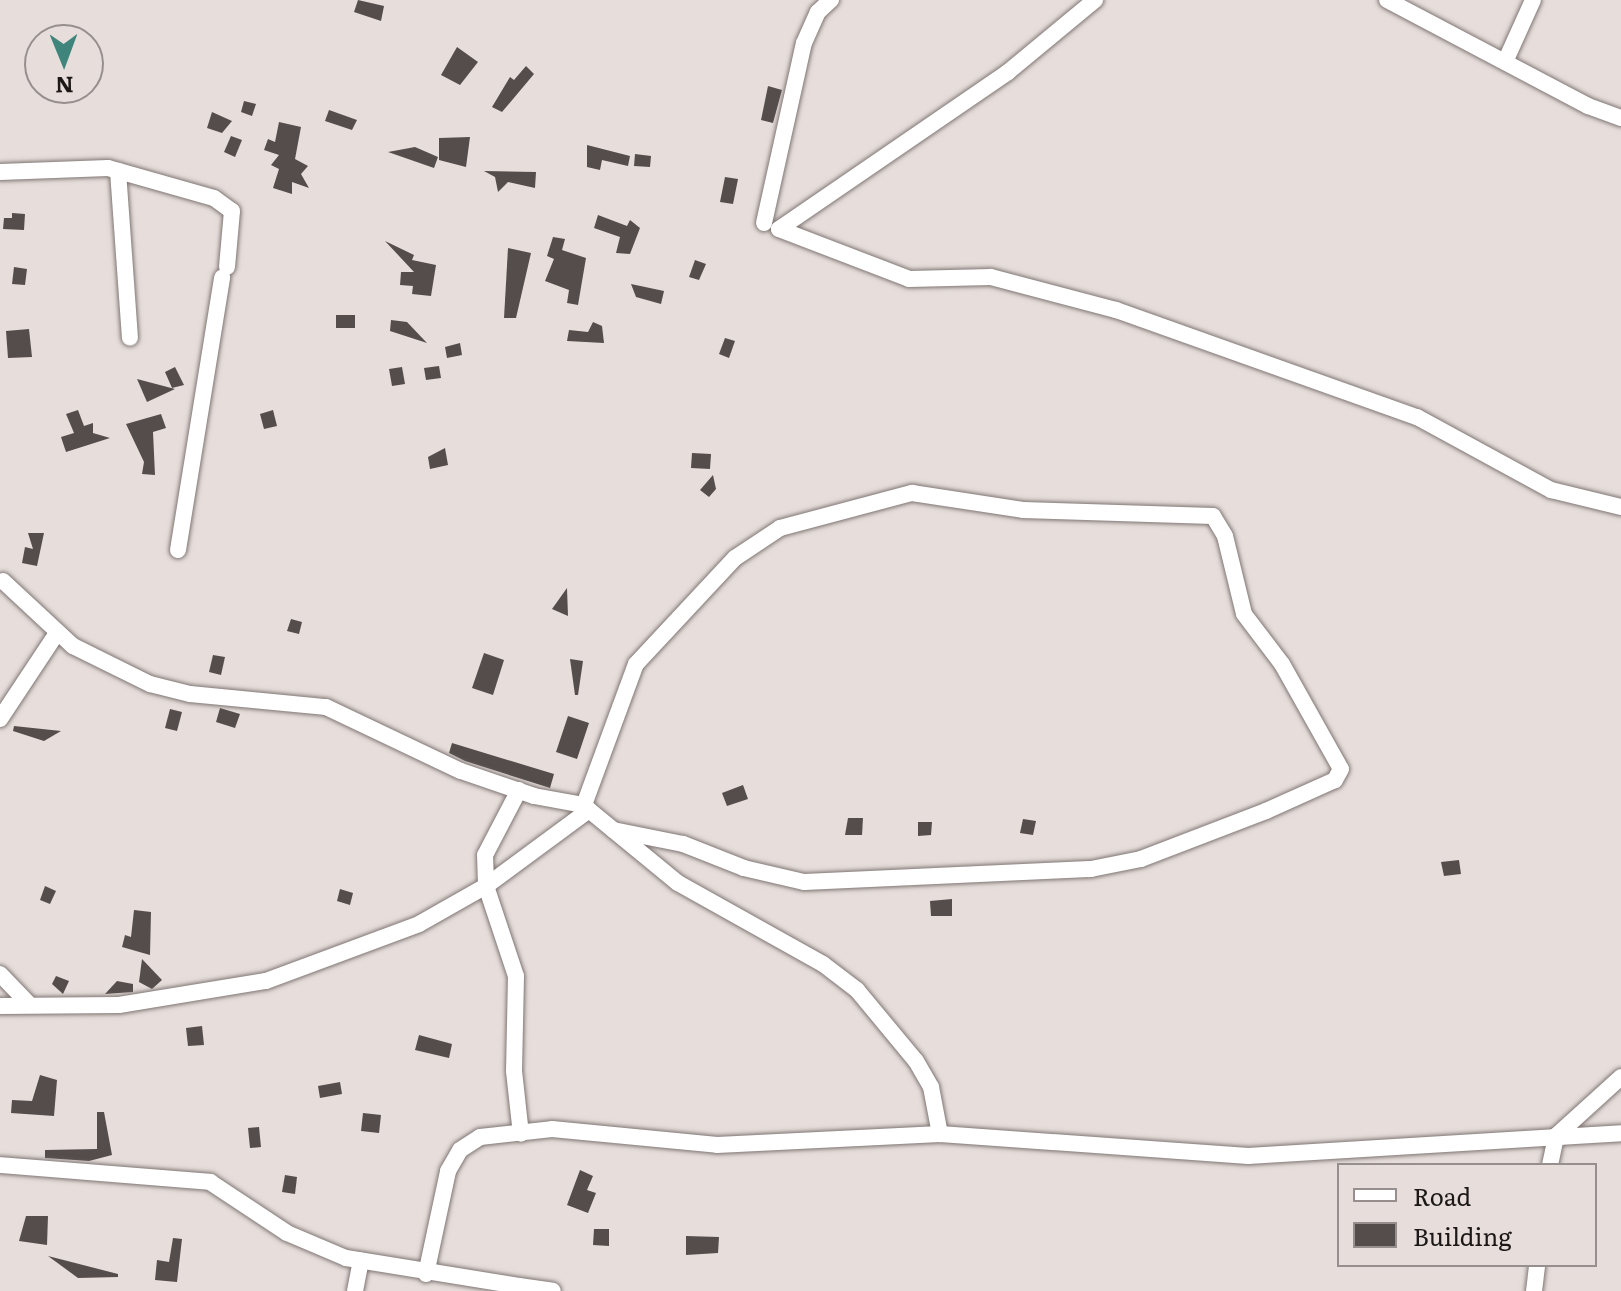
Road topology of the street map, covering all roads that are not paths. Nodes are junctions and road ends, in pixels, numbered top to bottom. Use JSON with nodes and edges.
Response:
{"nodes":[{"id":1,"x":831,"y":0,"type":"edge"},
{"id":2,"x":1095,"y":0,"type":"edge"},
{"id":3,"x":1387,"y":0,"type":"edge"},
{"id":4,"x":1533,"y":0,"type":"edge"},
{"id":5,"x":1505,"y":62,"type":"junction"},
{"id":6,"x":1621,"y":118,"type":"edge"},
{"id":7,"x":118,"y":171,"type":"junction"},
{"id":8,"x":0,"y":172,"type":"edge"},
{"id":9,"x":764,"y":223,"type":"dead end"},
{"id":10,"x":130,"y":338,"type":"dead end"},
{"id":11,"x":1621,"y":507,"type":"edge"},
{"id":12,"x":178,"y":550,"type":"dead end"},
{"id":13,"x":3,"y":581,"type":"dead end"},
{"id":14,"x":57,"y":633,"type":"junction"},
{"id":15,"x":0,"y":719,"type":"edge"},
{"id":16,"x":519,"y":790,"type":"junction"},
{"id":17,"x":586,"y":808,"type":"junction"},
{"id":18,"x":613,"y":830,"type":"junction"},
{"id":19,"x":486,"y":886,"type":"junction"},
{"id":20,"x":0,"y":974,"type":"edge"},
{"id":21,"x":29,"y":1004,"type":"junction"},
{"id":22,"x":0,"y":1006,"type":"edge"},
{"id":23,"x":1621,"y":1077,"type":"edge"},
{"id":24,"x":1621,"y":1133,"type":"edge"},
{"id":25,"x":521,"y":1134,"type":"junction"},
{"id":26,"x":940,"y":1134,"type":"junction"},
{"id":27,"x":1556,"y":1136,"type":"junction"},
{"id":28,"x":1550,"y":1163,"type":"edge"},
{"id":29,"x":0,"y":1165,"type":"edge"},
{"id":30,"x":361,"y":1261,"type":"junction"},
{"id":31,"x":1537,"y":1267,"type":"edge"},
{"id":32,"x":426,"y":1274,"type":"junction"},
{"id":33,"x":519,"y":1288,"type":"edge"},
{"id":34,"x":355,"y":1291,"type":"edge"},
{"id":35,"x":553,"y":1291,"type":"edge"},
{"id":36,"x":1534,"y":1291,"type":"edge"}],
"edges":[{"from":1,"to":9,"type":"street"},
{"from":2,"to":11,"type":"street"},
{"from":3,"to":5,"type":"street"},
{"from":4,"to":5,"type":"street"},
{"from":5,"to":6,"type":"street"},
{"from":7,"to":8,"type":"street"},
{"from":7,"to":10,"type":"street"},
{"from":7,"to":12,"type":"street"},
{"from":13,"to":14,"type":"street"},
{"from":14,"to":15,"type":"street"},
{"from":14,"to":16,"type":"street"},
{"from":16,"to":17,"type":"street"},
{"from":16,"to":19,"type":"street"},
{"from":17,"to":18,"type":"street"},
{"from":17,"to":18,"type":"street"},
{"from":17,"to":19,"type":"street"},
{"from":18,"to":26,"type":"street"},
{"from":19,"to":21,"type":"street"},
{"from":19,"to":25,"type":"street"},
{"from":20,"to":21,"type":"street"},
{"from":21,"to":22,"type":"street"},
{"from":23,"to":27,"type":"street"},
{"from":24,"to":27,"type":"street"},
{"from":25,"to":26,"type":"street"},
{"from":25,"to":32,"type":"street"},
{"from":26,"to":27,"type":"street"},
{"from":27,"to":28,"type":"street"},
{"from":29,"to":30,"type":"street"},
{"from":30,"to":32,"type":"street"},
{"from":30,"to":34,"type":"street"},
{"from":31,"to":36,"type":"street"},
{"from":32,"to":33,"type":"street"},
{"from":33,"to":35,"type":"street"}]}
